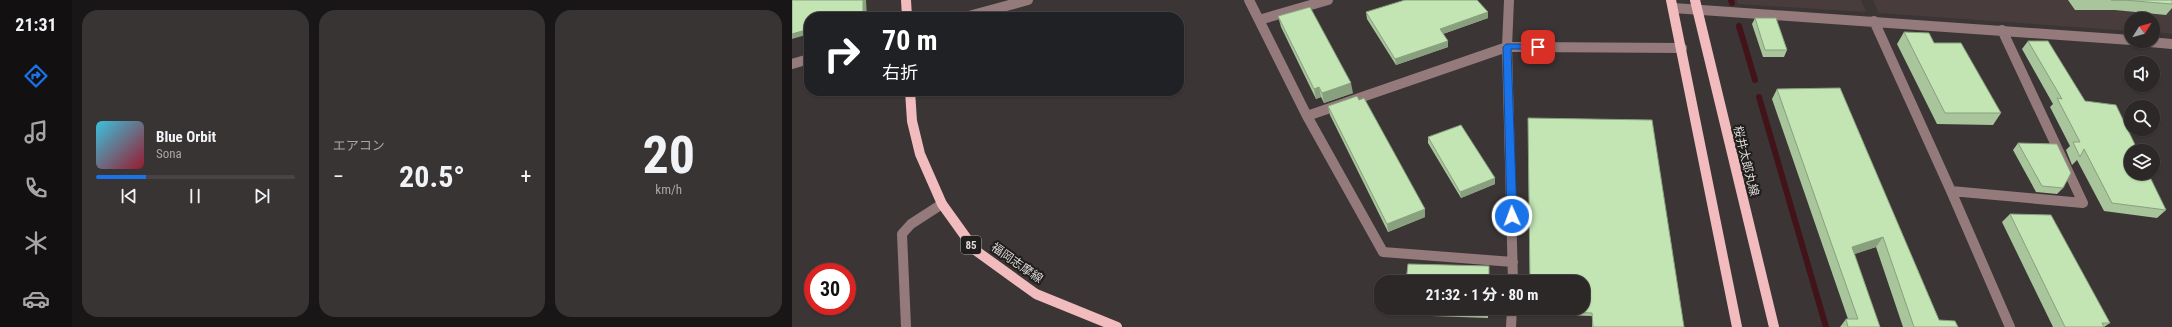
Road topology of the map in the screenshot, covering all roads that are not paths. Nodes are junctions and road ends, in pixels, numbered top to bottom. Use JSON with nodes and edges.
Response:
{"nodes":[{"id":1,"x":906,"y":0,"type":"edge"},
{"id":2,"x":1028,"y":0,"type":"edge"},
{"id":3,"x":1249,"y":0,"type":"edge"},
{"id":4,"x":1328,"y":0,"type":"edge"},
{"id":5,"x":1509,"y":0,"type":"edge"},
{"id":6,"x":1672,"y":4,"type":"edge"},
{"id":7,"x":1696,"y":5,"type":"edge"},
{"id":8,"x":907,"y":12,"type":"edge"},
{"id":9,"x":984,"y":12,"type":"edge"},
{"id":10,"x":1259,"y":20,"type":"junction"},
{"id":11,"x":1874,"y":21,"type":"junction"},
{"id":12,"x":2002,"y":30,"type":"junction"},
{"id":13,"x":2124,"y":39,"type":"edge"},
{"id":14,"x":2160,"y":43,"type":"edge"},
{"id":15,"x":2172,"y":44,"type":"edge"},
{"id":16,"x":1506,"y":47,"type":"junction"},
{"id":17,"x":1682,"y":48,"type":"junction"},
{"id":18,"x":804,"y":60,"type":"edge"},
{"id":19,"x":792,"y":64,"type":"edge"},
{"id":20,"x":910,"y":96,"type":"edge"},
{"id":21,"x":1308,"y":116,"type":"junction"},
{"id":22,"x":1951,"y":191,"type":"junction"},
{"id":23,"x":942,"y":204,"type":"junction"},
{"id":24,"x":1513,"y":262,"type":"junction"},
{"id":25,"x":1513,"y":275,"type":"edge"},
{"id":26,"x":1512,"y":315,"type":"edge"},
{"id":27,"x":906,"y":327,"type":"edge"},
{"id":28,"x":1117,"y":327,"type":"edge"},
{"id":29,"x":1512,"y":327,"type":"edge"},
{"id":30,"x":1737,"y":327,"type":"edge"},
{"id":31,"x":1774,"y":327,"type":"edge"},
{"id":32,"x":2010,"y":327,"type":"edge"}],
"edges":[{"from":1,"to":8,"type":"main road"},
{"from":2,"to":9,"type":"street"},
{"from":3,"to":10,"type":"street"},
{"from":4,"to":10,"type":"street"},
{"from":5,"to":16,"type":"street"},
{"from":6,"to":7,"type":"street"},
{"from":6,"to":17,"type":"main road"},
{"from":7,"to":11,"type":"street"},
{"from":7,"to":31,"type":"main road","name":"桜井太郎丸線"},
{"from":10,"to":21,"type":"street"},
{"from":11,"to":12,"type":"street"},
{"from":11,"to":22,"type":"street"},
{"from":12,"to":13,"type":"street"},
{"from":12,"to":22,"type":"street"},
{"from":14,"to":15,"type":"street"},
{"from":16,"to":17,"type":"street"},
{"from":16,"to":21,"type":"street"},
{"from":16,"to":24,"type":"street"},
{"from":17,"to":30,"type":"main road"},
{"from":18,"to":19,"type":"street"},
{"from":20,"to":23,"type":"main road","name":"福岡志摩線","number":"85"},
{"from":21,"to":24,"type":"street"},
{"from":22,"to":32,"type":"street"},
{"from":23,"to":27,"type":"street"},
{"from":23,"to":28,"type":"main road","name":"福岡志摩線","number":"85"},
{"from":24,"to":25,"type":"street"},
{"from":26,"to":29,"type":"street"}]}
